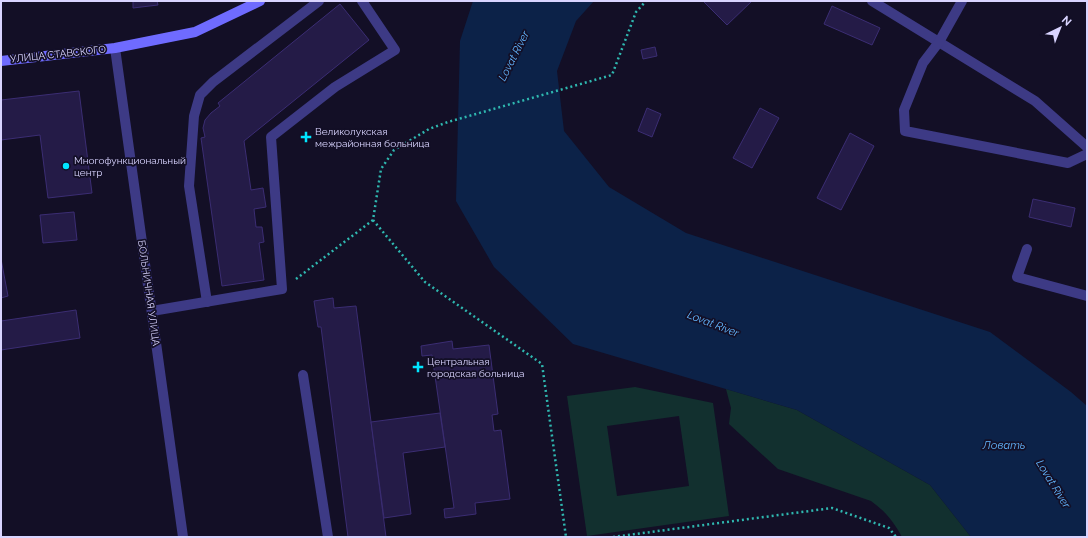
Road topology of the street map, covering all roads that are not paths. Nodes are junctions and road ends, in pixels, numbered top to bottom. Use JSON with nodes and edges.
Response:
{"nodes":[{"id":1,"x":260,"y":1,"type":"edge"},
{"id":2,"x":319,"y":1,"type":"edge"},
{"id":3,"x":362,"y":1,"type":"edge"},
{"id":4,"x":872,"y":1,"type":"edge"},
{"id":5,"x":962,"y":1,"type":"edge"},
{"id":6,"x":939,"y":42,"type":"junction"},
{"id":7,"x":115,"y":48,"type":"junction"},
{"id":8,"x":1,"y":61,"type":"edge"},
{"id":9,"x":1087,"y":147,"type":"edge"},
{"id":10,"x":1087,"y":154,"type":"edge"},
{"id":11,"x":1027,"y":248,"type":"dead end"},
{"id":12,"x":1087,"y":296,"type":"edge"},
{"id":13,"x":207,"y":302,"type":"junction"},
{"id":14,"x":152,"y":311,"type":"junction"},
{"id":15,"x":303,"y":375,"type":"dead end"},
{"id":16,"x":183,"y":537,"type":"edge"},
{"id":17,"x":328,"y":537,"type":"edge"}],
"edges":[{"from":1,"to":7,"type":"street","name":"УЛИЦА СТАВСКОГО"},
{"from":2,"to":13,"type":"street"},
{"from":3,"to":13,"type":"street"},
{"from":4,"to":6,"type":"street"},
{"from":5,"to":6,"type":"street"},
{"from":6,"to":9,"type":"street"},
{"from":6,"to":10,"type":"street"},
{"from":7,"to":8,"type":"street","name":"УЛИЦА СТАВСКОГО"},
{"from":7,"to":14,"type":"street","name":"БОЛЬНИЧНАЯ УЛИЦА"},
{"from":11,"to":12,"type":"street"},
{"from":13,"to":14,"type":"street"},
{"from":14,"to":16,"type":"street","name":"БОЛЬНИЧНАЯ УЛИЦА"},
{"from":15,"to":17,"type":"street"}]}
